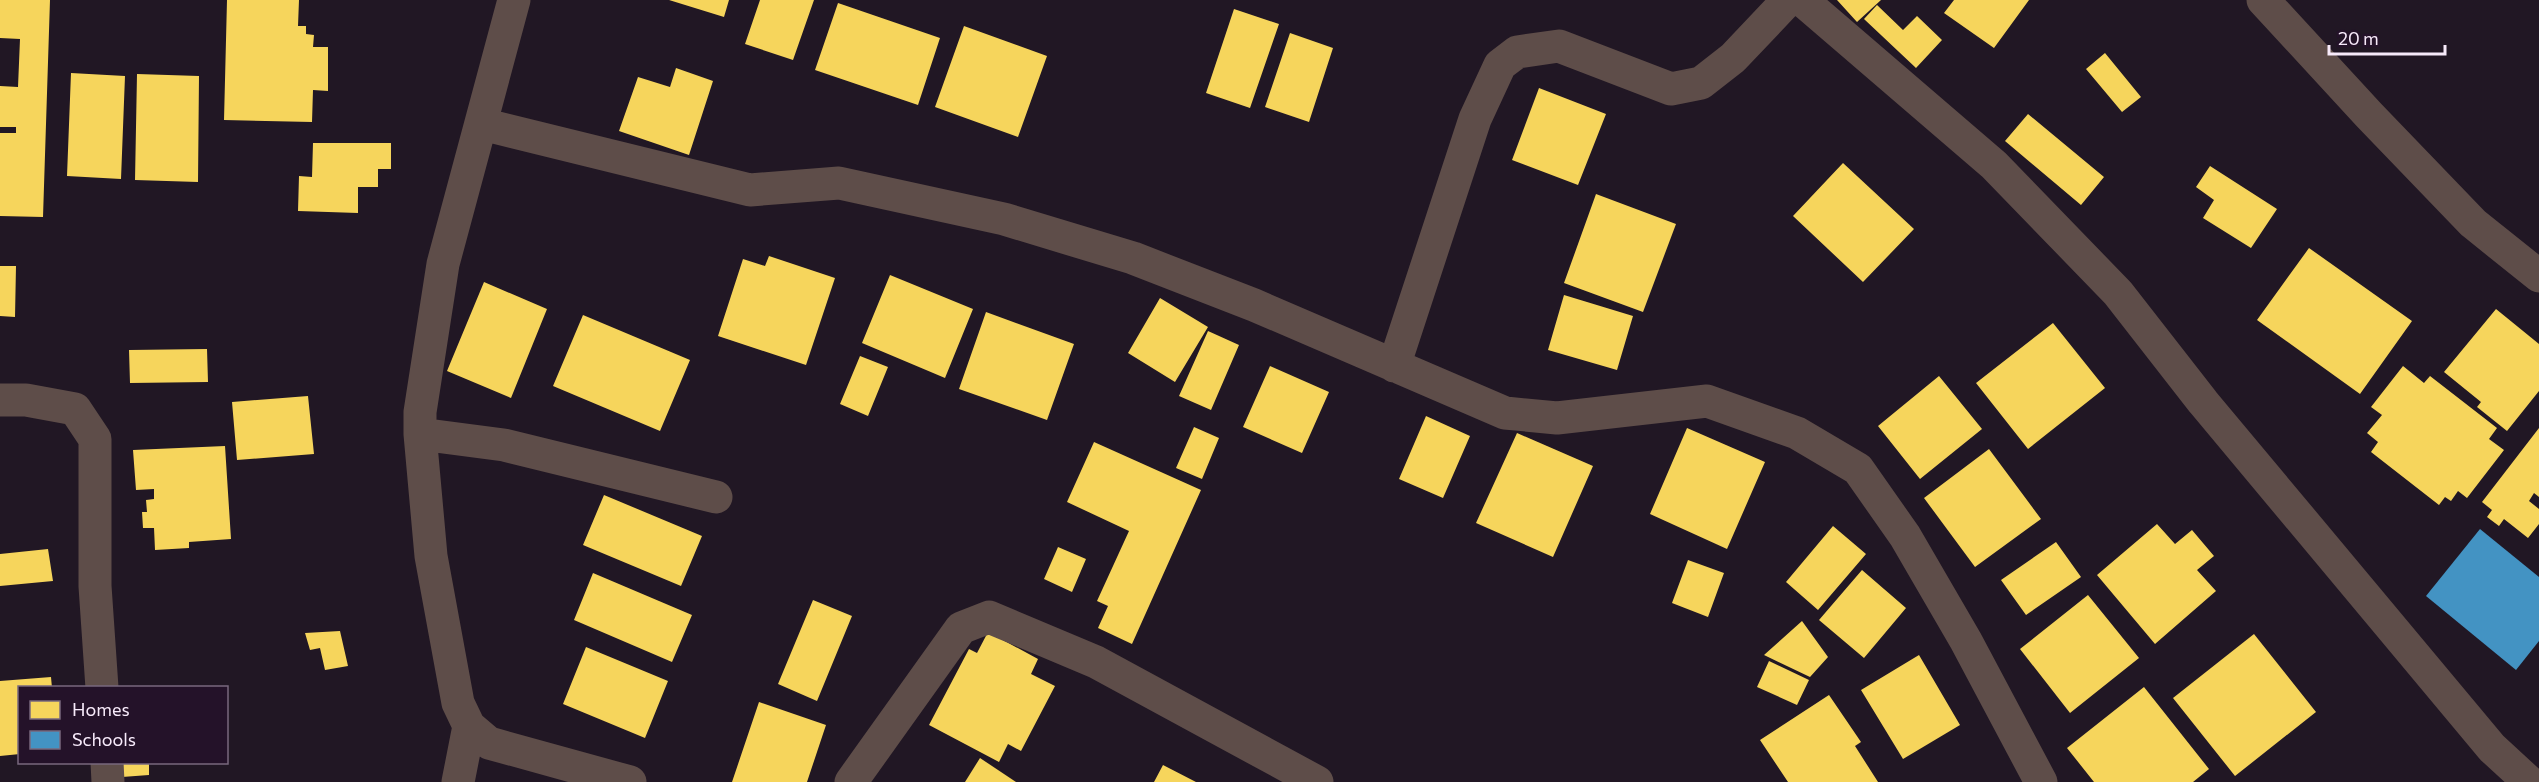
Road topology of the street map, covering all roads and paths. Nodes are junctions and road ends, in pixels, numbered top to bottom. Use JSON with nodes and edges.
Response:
{"nodes":[{"id":1,"x":514,"y":0,"type":"edge"},
{"id":2,"x":1788,"y":0,"type":"edge"},
{"id":3,"x":1802,"y":0,"type":"edge"},
{"id":4,"x":2263,"y":0,"type":"edge"},
{"id":5,"x":482,"y":124,"type":"junction"},
{"id":6,"x":2539,"y":276,"type":"edge"},
{"id":7,"x":1394,"y":366,"type":"junction"},
{"id":8,"x":0,"y":400,"type":"edge"},
{"id":9,"x":420,"y":434,"type":"junction"},
{"id":10,"x":716,"y":497,"type":"dead end"},
{"id":11,"x":102,"y":686,"type":"edge"},
{"id":12,"x":469,"y":726,"type":"junction"},
{"id":13,"x":107,"y":764,"type":"edge"},
{"id":14,"x":108,"y":782,"type":"edge"},
{"id":15,"x":458,"y":782,"type":"edge"},
{"id":16,"x":630,"y":782,"type":"edge"},
{"id":17,"x":851,"y":782,"type":"edge"},
{"id":18,"x":1317,"y":782,"type":"edge"},
{"id":19,"x":2041,"y":782,"type":"edge"},
{"id":20,"x":2529,"y":782,"type":"edge"}],
"edges":[{"from":1,"to":5,"type":"street"},
{"from":2,"to":7,"type":"street"},
{"from":3,"to":20,"type":"street"},
{"from":4,"to":6,"type":"street"},
{"from":5,"to":7,"type":"street"},
{"from":5,"to":9,"type":"street"},
{"from":7,"to":19,"type":"street"},
{"from":8,"to":11,"type":"street"},
{"from":9,"to":10,"type":"street"},
{"from":9,"to":12,"type":"street"},
{"from":12,"to":15,"type":"street"},
{"from":12,"to":16,"type":"street"},
{"from":13,"to":14,"type":"street"},
{"from":17,"to":18,"type":"street"}]}
